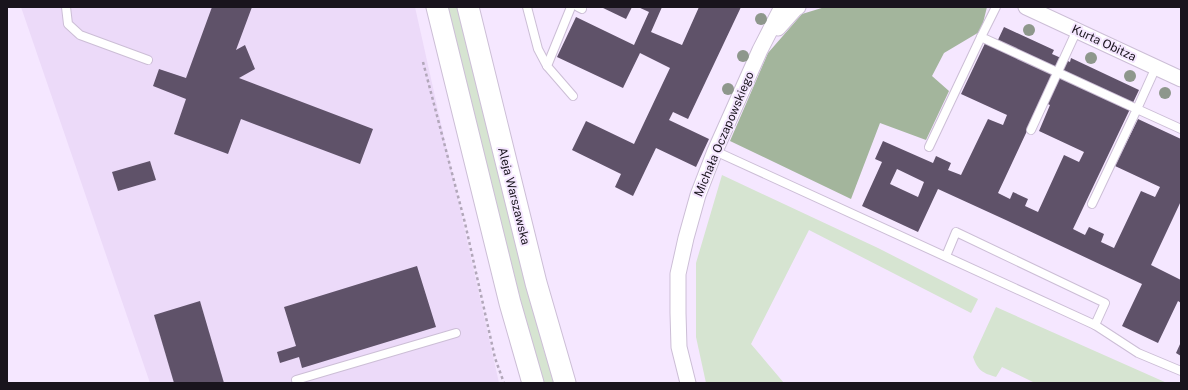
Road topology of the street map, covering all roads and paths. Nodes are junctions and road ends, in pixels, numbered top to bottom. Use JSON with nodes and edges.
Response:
{"nodes":[{"id":1,"x":66,"y":7,"type":"edge"},
{"id":2,"x":437,"y":7,"type":"edge"},
{"id":3,"x":468,"y":7,"type":"edge"},
{"id":4,"x":527,"y":7,"type":"edge"},
{"id":5,"x":571,"y":7,"type":"edge"},
{"id":6,"x":782,"y":7,"type":"edge"},
{"id":7,"x":798,"y":7,"type":"edge"},
{"id":8,"x":996,"y":7,"type":"edge"},
{"id":9,"x":1026,"y":7,"type":"edge"},
{"id":10,"x":1076,"y":30,"type":"junction"},
{"id":11,"x":981,"y":37,"type":"junction"},
{"id":12,"x":760,"y":50,"type":"junction"},
{"id":13,"x":148,"y":60,"type":"dead end"},
{"id":14,"x":423,"y":62,"type":"dead end"},
{"id":15,"x":547,"y":66,"type":"junction"},
{"id":16,"x":1156,"y":67,"type":"junction"},
{"id":17,"x":1057,"y":73,"type":"junction"},
{"id":18,"x":1181,"y":79,"type":"edge"},
{"id":19,"x":573,"y":96,"type":"dead end"},
{"id":20,"x":1136,"y":109,"type":"junction"},
{"id":21,"x":1181,"y":129,"type":"edge"},
{"id":22,"x":1031,"y":130,"type":"dead end"},
{"id":23,"x":928,"y":147,"type":"dead end"},
{"id":24,"x":715,"y":152,"type":"junction"},
{"id":25,"x":1092,"y":204,"type":"dead end"},
{"id":26,"x":946,"y":256,"type":"junction"},
{"id":27,"x":1095,"y":325,"type":"junction"},
{"id":28,"x":456,"y":333,"type":"dead end"},
{"id":29,"x":1181,"y":371,"type":"edge"},
{"id":30,"x":296,"y":380,"type":"dead end"},
{"id":31,"x":504,"y":383,"type":"edge"},
{"id":32,"x":533,"y":383,"type":"edge"},
{"id":33,"x":566,"y":383,"type":"edge"},
{"id":34,"x":688,"y":383,"type":"edge"}],
"edges":[{"from":1,"to":13,"type":"lane"},
{"from":2,"to":32,"type":"main road"},
{"from":3,"to":33,"type":"main road","name":"Aleja Warszawska"},
{"from":4,"to":15,"type":"lane"},
{"from":5,"to":15,"type":"lane"},
{"from":6,"to":12,"type":"street","name":"Michała Oczapowskiego"},
{"from":7,"to":12,"type":"street","name":"Michała Oczapowskiego"},
{"from":8,"to":11,"type":"lane"},
{"from":9,"to":10,"type":"street","name":"Kurta Obitza"},
{"from":10,"to":16,"type":"street","name":"Kurta Obitza"},
{"from":10,"to":17,"type":"lane"},
{"from":11,"to":17,"type":"lane"},
{"from":11,"to":23,"type":"lane"},
{"from":12,"to":24,"type":"street","name":"Michała Oczapowskiego"},
{"from":14,"to":31,"type":"path"},
{"from":15,"to":19,"type":"lane"},
{"from":16,"to":18,"type":"street","name":"Kurta Obitza"},
{"from":16,"to":20,"type":"lane"},
{"from":17,"to":20,"type":"lane"},
{"from":17,"to":22,"type":"lane"},
{"from":20,"to":21,"type":"lane"},
{"from":20,"to":25,"type":"lane"},
{"from":24,"to":26,"type":"lane"},
{"from":24,"to":34,"type":"street","name":"Michała Oczapowskiego"},
{"from":26,"to":27,"type":"lane"},
{"from":26,"to":27,"type":"lane"},
{"from":27,"to":29,"type":"lane"},
{"from":28,"to":30,"type":"lane"}]}
